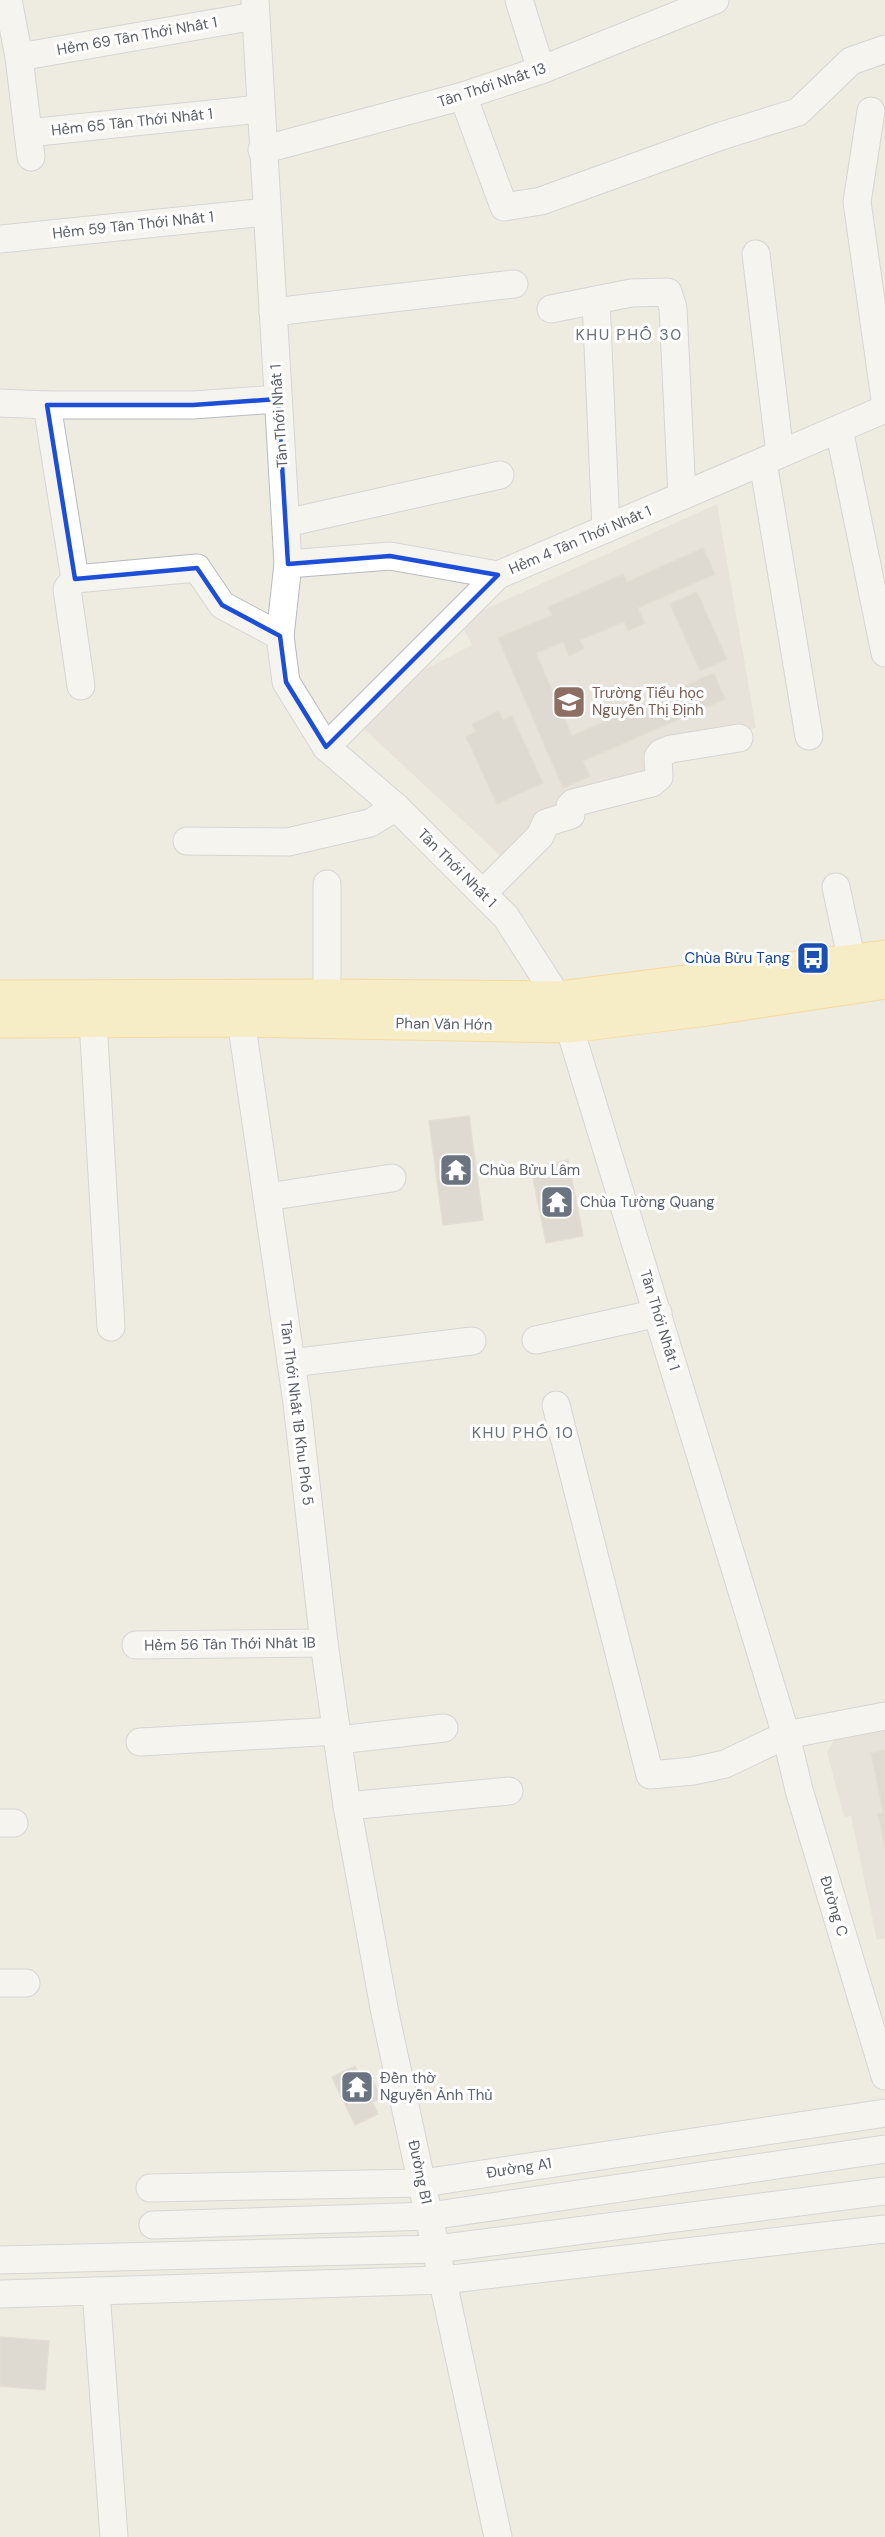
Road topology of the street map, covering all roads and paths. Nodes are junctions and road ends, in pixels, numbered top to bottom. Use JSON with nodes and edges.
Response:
{"nodes":[{"id":1,"x":8,"y":0,"type":"edge"},
{"id":2,"x":519,"y":0,"type":"edge"},
{"id":3,"x":715,"y":0,"type":"edge"},
{"id":4,"x":255,"y":8,"type":"edge"},
{"id":5,"x":662,"y":9,"type":"edge"},
{"id":6,"x":885,"y":49,"type":"edge"},
{"id":7,"x":19,"y":57,"type":"junction"},
{"id":8,"x":541,"y":70,"type":"junction"},
{"id":9,"x":463,"y":96,"type":"junction"},
{"id":10,"x":260,"y":109,"type":"junction"},
{"id":11,"x":871,"y":111,"type":"dead end"},
{"id":12,"x":262,"y":150,"type":"junction"},
{"id":13,"x":266,"y":212,"type":"junction"},
{"id":14,"x":0,"y":238,"type":"edge"},
{"id":15,"x":756,"y":254,"type":"dead end"},
{"id":16,"x":875,"y":257,"type":"edge"},
{"id":17,"x":514,"y":284,"type":"dead end"},
{"id":18,"x":596,"y":300,"type":"junction"},
{"id":19,"x":551,"y":309,"type":"dead end"},
{"id":20,"x":273,"y":312,"type":"junction"},
{"id":21,"x":278,"y":399,"type":"junction"},
{"id":22,"x":885,"y":399,"type":"edge"},
{"id":23,"x":0,"y":403,"type":"edge"},
{"id":24,"x":47,"y":405,"type":"junction"},
{"id":25,"x":885,"y":409,"type":"edge"},
{"id":26,"x":839,"y":429,"type":"junction"},
{"id":27,"x":772,"y":458,"type":"junction"},
{"id":28,"x":500,"y":475,"type":"dead end"},
{"id":29,"x":682,"y":496,"type":"junction"},
{"id":30,"x":286,"y":523,"type":"junction"},
{"id":31,"x":606,"y":529,"type":"junction"},
{"id":32,"x":288,"y":564,"type":"junction"},
{"id":33,"x":498,"y":575,"type":"junction"},
{"id":34,"x":75,"y":579,"type":"junction"},
{"id":35,"x":280,"y":636,"type":"junction"},
{"id":36,"x":885,"y":652,"type":"edge"},
{"id":37,"x":81,"y":686,"type":"dead end"},
{"id":38,"x":809,"y":736,"type":"dead end"},
{"id":39,"x":739,"y":738,"type":"dead end"},
{"id":40,"x":326,"y":747,"type":"junction"},
{"id":41,"x":396,"y":807,"type":"junction"},
{"id":42,"x":187,"y":841,"type":"dead end"},
{"id":43,"x":327,"y":884,"type":"dead end"},
{"id":44,"x":836,"y":887,"type":"dead end"},
{"id":45,"x":483,"y":893,"type":"junction"},
{"id":46,"x":885,"y":957,"type":"edge"},
{"id":47,"x":852,"y":962,"type":"junction"},
{"id":48,"x":885,"y":982,"type":"edge"},
{"id":49,"x":327,"y":996,"type":"junction"},
{"id":50,"x":0,"y":997,"type":"edge"},
{"id":51,"x":564,"y":1012,"type":"junction"},
{"id":52,"x":93,"y":1020,"type":"junction"},
{"id":53,"x":241,"y":1020,"type":"junction"},
{"id":54,"x":0,"y":1021,"type":"edge"},
{"id":55,"x":392,"y":1178,"type":"dead end"},
{"id":56,"x":267,"y":1197,"type":"junction"},
{"id":57,"x":658,"y":1313,"type":"junction"},
{"id":58,"x":111,"y":1327,"type":"dead end"},
{"id":59,"x":536,"y":1340,"type":"dead end"},
{"id":60,"x":472,"y":1341,"type":"dead end"},
{"id":61,"x":291,"y":1363,"type":"junction"},
{"id":62,"x":556,"y":1405,"type":"dead end"},
{"id":63,"x":324,"y":1643,"type":"junction"},
{"id":64,"x":136,"y":1645,"type":"dead end"},
{"id":65,"x":885,"y":1716,"type":"edge"},
{"id":66,"x":444,"y":1728,"type":"dead end"},
{"id":67,"x":338,"y":1736,"type":"junction"},
{"id":68,"x":786,"y":1736,"type":"junction"},
{"id":69,"x":140,"y":1742,"type":"dead end"},
{"id":70,"x":509,"y":1791,"type":"dead end"},
{"id":71,"x":347,"y":1806,"type":"junction"},
{"id":72,"x":885,"y":2076,"type":"edge"},
{"id":73,"x":885,"y":2113,"type":"edge"},
{"id":74,"x":885,"y":2149,"type":"edge"},
{"id":75,"x":423,"y":2183,"type":"junction"},
{"id":76,"x":150,"y":2188,"type":"dead end"},
{"id":77,"x":885,"y":2191,"type":"edge"},
{"id":78,"x":430,"y":2216,"type":"junction"},
{"id":79,"x":153,"y":2225,"type":"dead end"},
{"id":80,"x":885,"y":2229,"type":"edge"},
{"id":81,"x":436,"y":2249,"type":"junction"},
{"id":82,"x":0,"y":2260,"type":"edge"},
{"id":83,"x":442,"y":2280,"type":"junction"},
{"id":84,"x":96,"y":2291,"type":"junction"},
{"id":85,"x":0,"y":2294,"type":"edge"},
{"id":86,"x":114,"y":2537,"type":"edge"},
{"id":87,"x":498,"y":2537,"type":"edge"}],
"edges":[{"from":1,"to":7,"type":"street"},
{"from":2,"to":8,"type":"street"},
{"from":3,"to":5,"type":"street","name":"Tân Thới Nhất 13"},
{"from":4,"to":7,"type":"street","name":"Hẻm 69 Tân Thới Nhất 1"},
{"from":4,"to":10,"type":"street","name":"Tân Thới Nhất 1"},
{"from":5,"to":8,"type":"street","name":"Tân Thới Nhất 13"},
{"from":6,"to":9,"type":"street"},
{"from":7,"to":10,"type":"street","name":"Hẻm 65 Tân Thới Nhất 1"},
{"from":8,"to":9,"type":"street","name":"Tân Thới Nhất 13"},
{"from":9,"to":12,"type":"street","name":"Tân Thới Nhất 13"},
{"from":10,"to":12,"type":"street","name":"Tân Thới Nhất 1"},
{"from":11,"to":16,"type":"street"},
{"from":12,"to":13,"type":"street","name":"Tân Thới Nhất 1"},
{"from":13,"to":14,"type":"street","name":"Hẻm 59 Tân Thới Nhất 1"},
{"from":13,"to":20,"type":"street","name":"Tân Thới Nhất 1"},
{"from":15,"to":27,"type":"street"},
{"from":16,"to":22,"type":"street"},
{"from":17,"to":20,"type":"street"},
{"from":18,"to":19,"type":"street"},
{"from":18,"to":29,"type":"street"},
{"from":18,"to":31,"type":"street"},
{"from":20,"to":21,"type":"street","name":"Tân Thới Nhất 1"},
{"from":21,"to":24,"type":"street"},
{"from":21,"to":30,"type":"street","name":"Tân Thới Nhất 1"},
{"from":23,"to":24,"type":"street"},
{"from":24,"to":34,"type":"street"},
{"from":25,"to":26,"type":"street","name":"Hẻm 4 Tân Thới Nhất 1"},
{"from":26,"to":27,"type":"street","name":"Hẻm 4 Tân Thới Nhất 1"},
{"from":26,"to":36,"type":"street"},
{"from":27,"to":29,"type":"street","name":"Hẻm 4 Tân Thới Nhất 1"},
{"from":27,"to":38,"type":"street"},
{"from":28,"to":30,"type":"street"},
{"from":29,"to":31,"type":"street","name":"Hẻm 4 Tân Thới Nhất 1"},
{"from":30,"to":32,"type":"street","name":"Tân Thới Nhất 1"},
{"from":31,"to":33,"type":"street","name":"Hẻm 4 Tân Thới Nhất 1"},
{"from":32,"to":33,"type":"street"},
{"from":32,"to":35,"type":"street","name":"Tân Thới Nhất 1"},
{"from":33,"to":40,"type":"street","name":"Hẻm 4 Tân Thới Nhất 1"},
{"from":34,"to":35,"type":"street"},
{"from":34,"to":37,"type":"street"},
{"from":35,"to":40,"type":"street","name":"Tân Thới Nhất 1"},
{"from":39,"to":45,"type":"street"},
{"from":40,"to":41,"type":"street","name":"Tân Thới Nhất 1"},
{"from":41,"to":42,"type":"street"},
{"from":41,"to":45,"type":"street","name":"Tân Thới Nhất 1"},
{"from":43,"to":49,"type":"street"},
{"from":44,"to":47,"type":"street"},
{"from":45,"to":51,"type":"street","name":"Tân Thới Nhất 1"},
{"from":46,"to":47,"type":"main road","name":"Phan Văn Hớn"},
{"from":47,"to":51,"type":"main road","name":"Phan Văn Hớn"},
{"from":48,"to":51,"type":"main road","name":"Phan Văn Hớn"},
{"from":49,"to":50,"type":"main road","name":"Phan Văn Hớn"},
{"from":49,"to":51,"type":"main road","name":"Phan Văn Hớn"},
{"from":51,"to":53,"type":"main road","name":"Phan Văn Hớn"},
{"from":51,"to":57,"type":"street","name":"Tân Thới Nhất 1"},
{"from":52,"to":53,"type":"main road","name":"Phan Văn Hớn"},
{"from":52,"to":54,"type":"main road","name":"Phan Văn Hớn"},
{"from":52,"to":58,"type":"street"},
{"from":53,"to":56,"type":"street","name":"Tân Thới Nhất 1B Khu Phố 5"},
{"from":55,"to":56,"type":"street"},
{"from":56,"to":61,"type":"street","name":"Tân Thới Nhất 1B Khu Phố 5"},
{"from":57,"to":59,"type":"street"},
{"from":57,"to":68,"type":"street","name":"Tân Thới Nhất 1"},
{"from":60,"to":61,"type":"street"},
{"from":61,"to":63,"type":"street","name":"Tân Thới Nhất 1B Khu Phố 5"},
{"from":62,"to":68,"type":"street"},
{"from":63,"to":64,"type":"street","name":"Hẻm 56 Tân Thới Nhất 1B"},
{"from":63,"to":67,"type":"street","name":"Tân Thới Nhất 1B Khu Phố 5"},
{"from":65,"to":68,"type":"street"},
{"from":66,"to":67,"type":"street"},
{"from":67,"to":69,"type":"street"},
{"from":67,"to":71,"type":"street","name":"Tân Thới Nhất 1B Khu Phố 5"},
{"from":68,"to":72,"type":"street","name":"Đường C"},
{"from":70,"to":71,"type":"street"},
{"from":71,"to":75,"type":"street","name":"Đường B1"},
{"from":73,"to":75,"type":"street","name":"Đường A1"},
{"from":74,"to":78,"type":"street"},
{"from":75,"to":76,"type":"street","name":"Đường A1"},
{"from":75,"to":78,"type":"street","name":"Đường B1"},
{"from":77,"to":81,"type":"street"},
{"from":78,"to":79,"type":"street"},
{"from":78,"to":81,"type":"street","name":"Đường B1"},
{"from":80,"to":83,"type":"street"},
{"from":81,"to":82,"type":"street"},
{"from":81,"to":83,"type":"street","name":"Đường B1"},
{"from":83,"to":84,"type":"street"},
{"from":83,"to":87,"type":"street","name":"Đường B1"},
{"from":84,"to":85,"type":"street"},
{"from":84,"to":86,"type":"street"}]}
